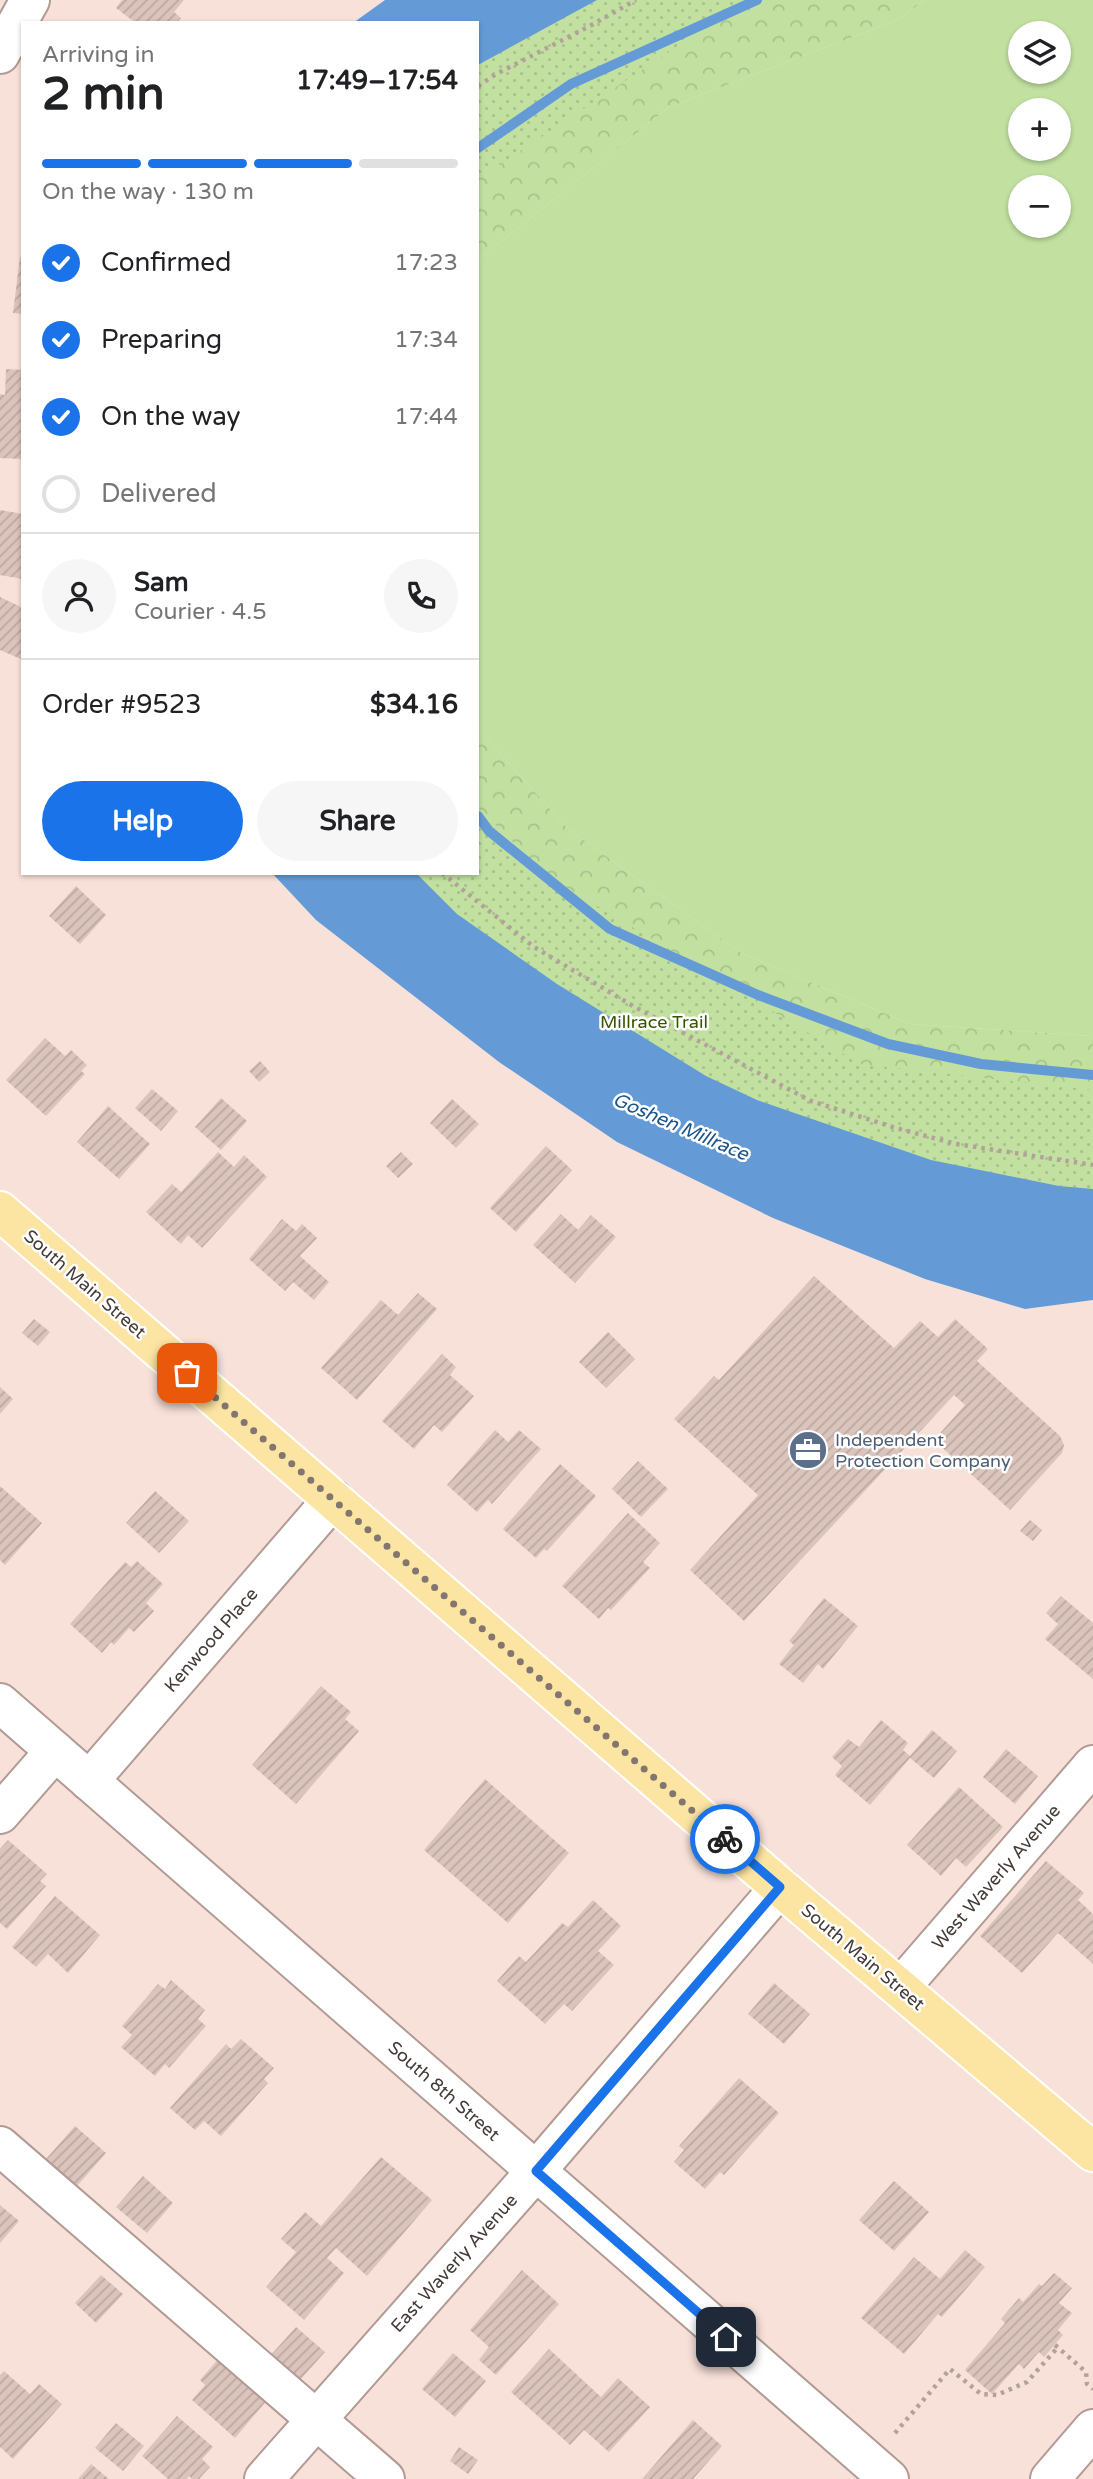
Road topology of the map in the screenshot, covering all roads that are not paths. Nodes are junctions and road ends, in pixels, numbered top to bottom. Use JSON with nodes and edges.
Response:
{"nodes":[{"id":1,"x":30,"y":0,"type":"edge"},
{"id":2,"x":0,"y":54,"type":"edge"},
{"id":3,"x":0,"y":1211,"type":"edge"},
{"id":4,"x":333,"y":1499,"type":"junction"},
{"id":5,"x":0,"y":1703,"type":"edge"},
{"id":6,"x":55,"y":1751,"type":"junction"},
{"id":7,"x":1093,"y":1765,"type":"edge"},
{"id":8,"x":89,"y":1781,"type":"junction"},
{"id":9,"x":0,"y":1814,"type":"edge"},
{"id":10,"x":780,"y":1887,"type":"junction"},
{"id":11,"x":900,"y":1988,"type":"junction"},
{"id":12,"x":0,"y":2146,"type":"edge"},
{"id":13,"x":1093,"y":2152,"type":"edge"},
{"id":14,"x":536,"y":2171,"type":"junction"},
{"id":15,"x":315,"y":2420,"type":"junction"},
{"id":16,"x":1093,"y":2429,"type":"edge"},
{"id":17,"x":264,"y":2479,"type":"edge"},
{"id":18,"x":385,"y":2479,"type":"edge"},
{"id":19,"x":888,"y":2479,"type":"edge"},
{"id":20,"x":1050,"y":2479,"type":"edge"}],
"edges":[{"from":1,"to":2,"type":"street"},
{"from":3,"to":4,"type":"main road","name":"South Main Street"},
{"from":4,"to":8,"type":"street","name":"Kenwood Place"},
{"from":4,"to":10,"type":"main road","name":"South Main Street"},
{"from":5,"to":6,"type":"street","name":"South 8th Street"},
{"from":6,"to":8,"type":"street","name":"South 8th Street"},
{"from":6,"to":9,"type":"street"},
{"from":7,"to":11,"type":"street","name":"West Waverly Avenue"},
{"from":8,"to":14,"type":"street","name":"South 8th Street"},
{"from":10,"to":11,"type":"main road","name":"South Main Street"},
{"from":10,"to":14,"type":"street","name":"East Waverly Avenue"},
{"from":11,"to":13,"type":"main road","name":"South Main Street"},
{"from":12,"to":15,"type":"street"},
{"from":14,"to":15,"type":"street","name":"East Waverly Avenue"},
{"from":14,"to":19,"type":"street","name":"South 8th Street"},
{"from":15,"to":17,"type":"street","name":"East Waverly Avenue"},
{"from":15,"to":18,"type":"street"},
{"from":16,"to":20,"type":"street"}]}
